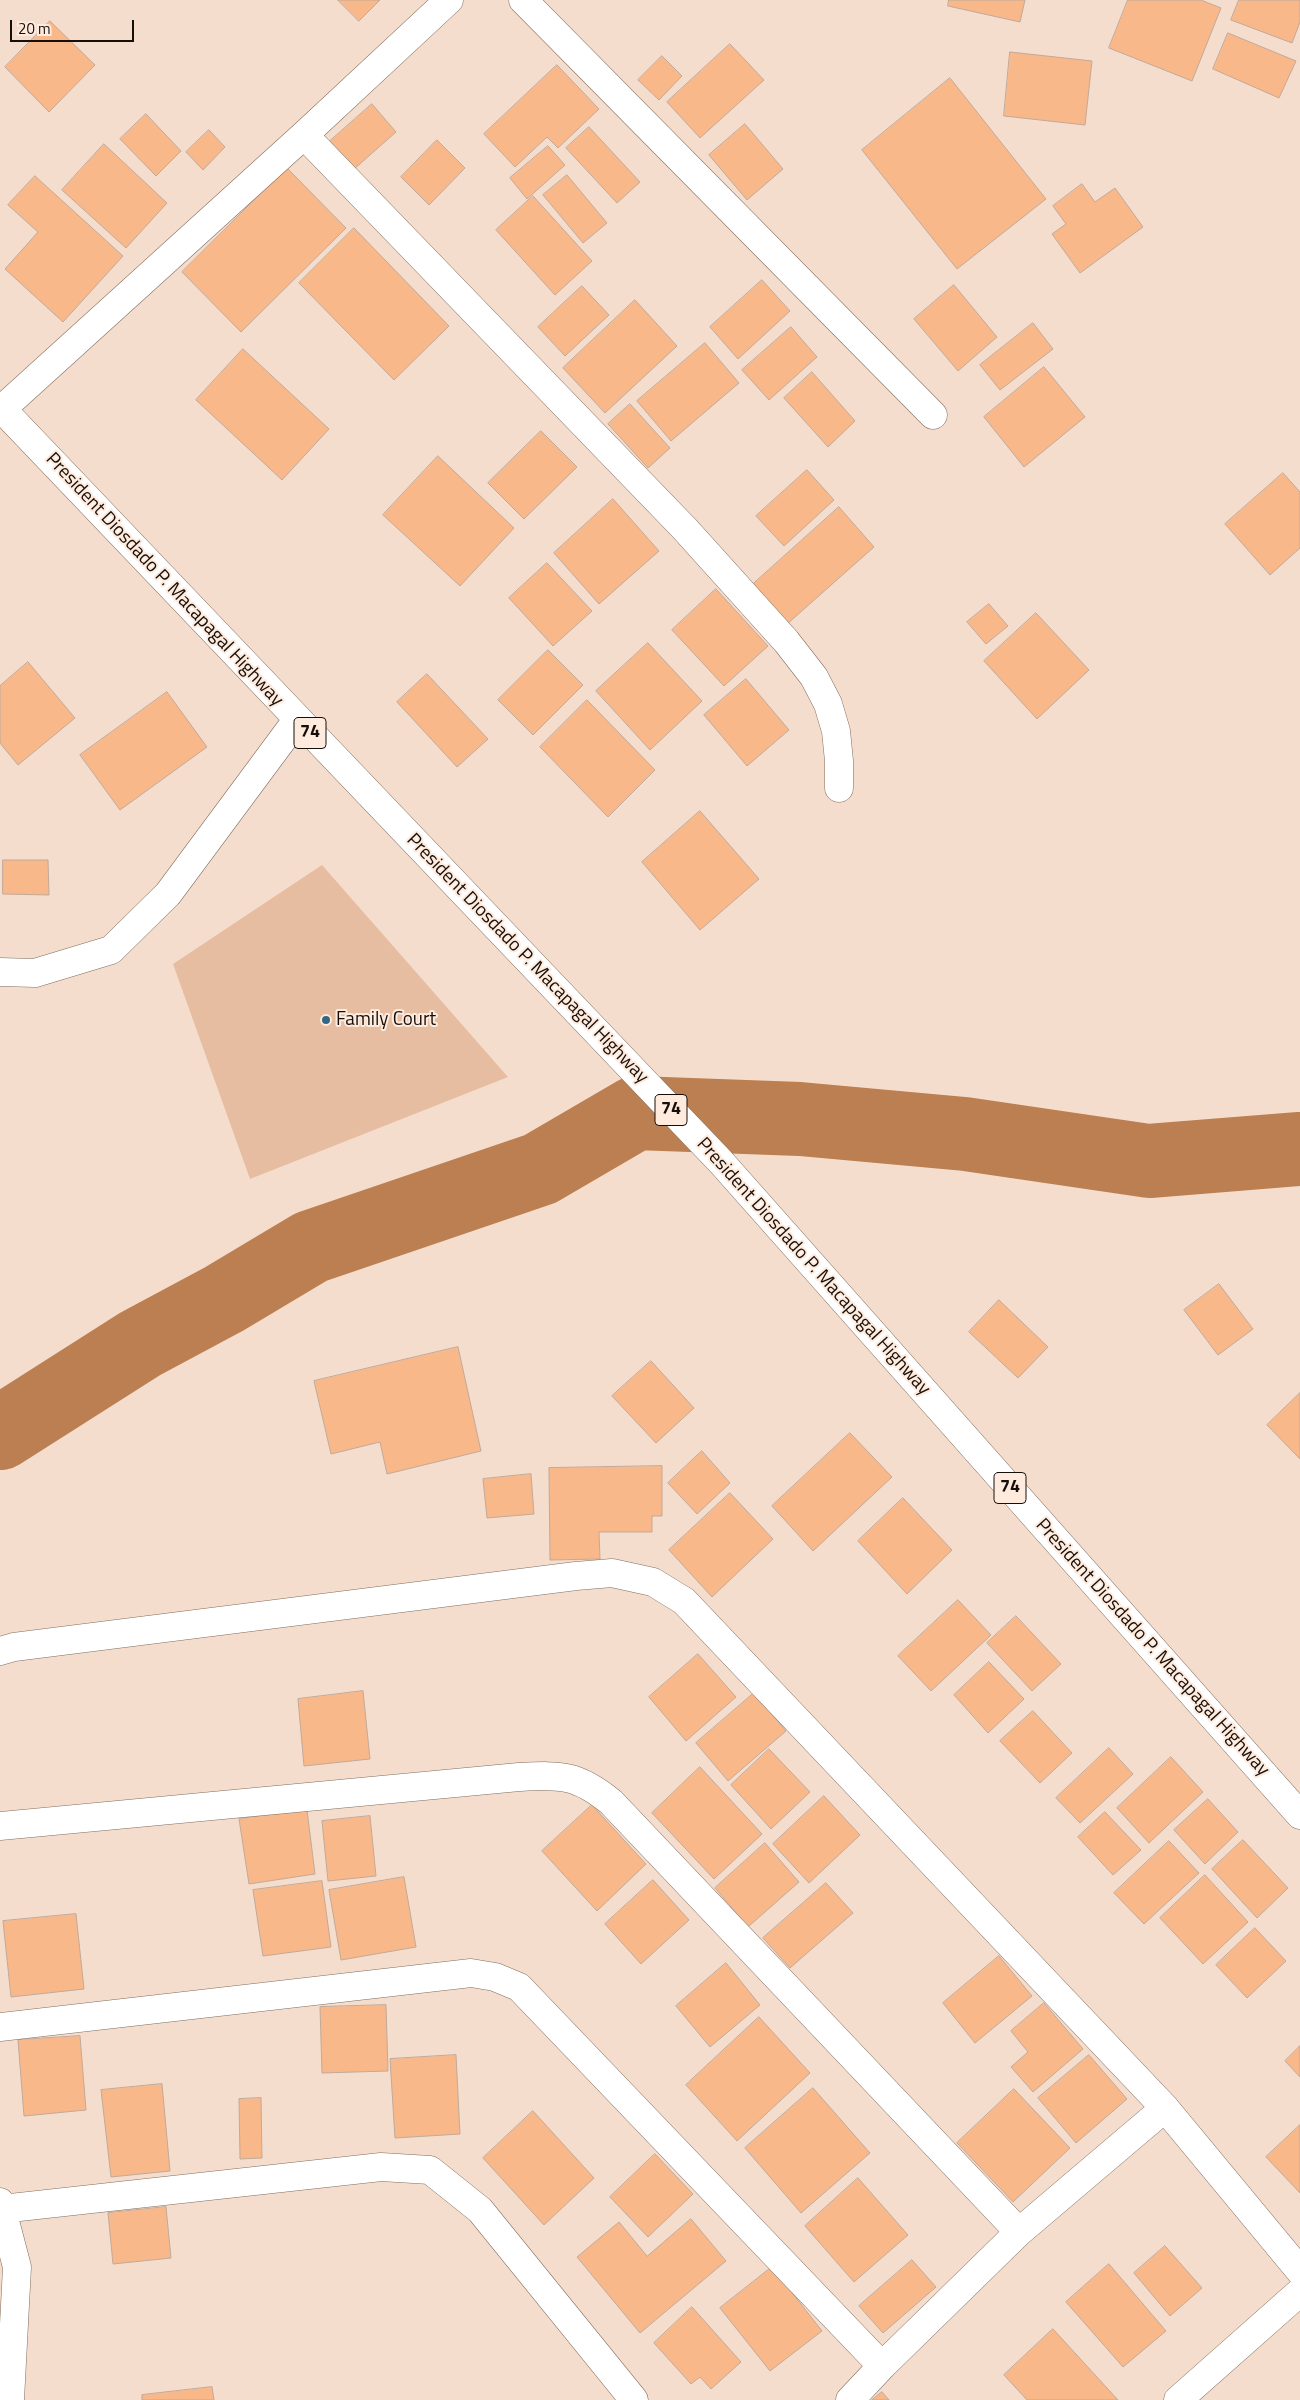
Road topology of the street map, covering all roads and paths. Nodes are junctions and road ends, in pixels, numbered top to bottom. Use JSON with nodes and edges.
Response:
{"nodes":[{"id":1,"x":449,"y":0,"type":"edge"},
{"id":2,"x":523,"y":0,"type":"edge"},
{"id":3,"x":304,"y":135,"type":"junction"},
{"id":4,"x":1,"y":408,"type":"edge"},
{"id":5,"x":933,"y":415,"type":"dead end"},
{"id":6,"x":297,"y":720,"type":"junction"},
{"id":7,"x":839,"y":788,"type":"dead end"},
{"id":8,"x":0,"y":972,"type":"edge"},
{"id":9,"x":0,"y":1651,"type":"edge"},
{"id":10,"x":1300,"y":1815,"type":"edge"},
{"id":11,"x":0,"y":1826,"type":"edge"},
{"id":12,"x":0,"y":2027,"type":"edge"},
{"id":13,"x":1165,"y":2108,"type":"junction"},
{"id":14,"x":1,"y":2206,"type":"edge"},
{"id":15,"x":1019,"y":2232,"type":"junction"},
{"id":16,"x":1300,"y":2271,"type":"edge"},
{"id":17,"x":1300,"y":2292,"type":"edge"},
{"id":18,"x":882,"y":2366,"type":"junction"},
{"id":19,"x":10,"y":2400,"type":"edge"},
{"id":20,"x":634,"y":2400,"type":"edge"},
{"id":21,"x":850,"y":2400,"type":"edge"},
{"id":22,"x":1178,"y":2400,"type":"edge"}],
"edges":[{"from":1,"to":3,"type":"main road"},
{"from":2,"to":5,"type":"main road"},
{"from":3,"to":4,"type":"main road"},
{"from":3,"to":7,"type":"main road"},
{"from":4,"to":6,"type":"main road","name":"President Diosdado P. Macapagal Highway","number":"74"},
{"from":6,"to":8,"type":"main road"},
{"from":6,"to":10,"type":"main road","name":"President Diosdado P. Macapagal Highway","number":"74"},
{"from":9,"to":13,"type":"main road"},
{"from":11,"to":15,"type":"main road"},
{"from":12,"to":18,"type":"main road"},
{"from":13,"to":15,"type":"main road"},
{"from":13,"to":16,"type":"main road"},
{"from":14,"to":19,"type":"main road"},
{"from":14,"to":20,"type":"main road"},
{"from":15,"to":18,"type":"main road"},
{"from":17,"to":22,"type":"main road"},
{"from":18,"to":21,"type":"main road"}]}
